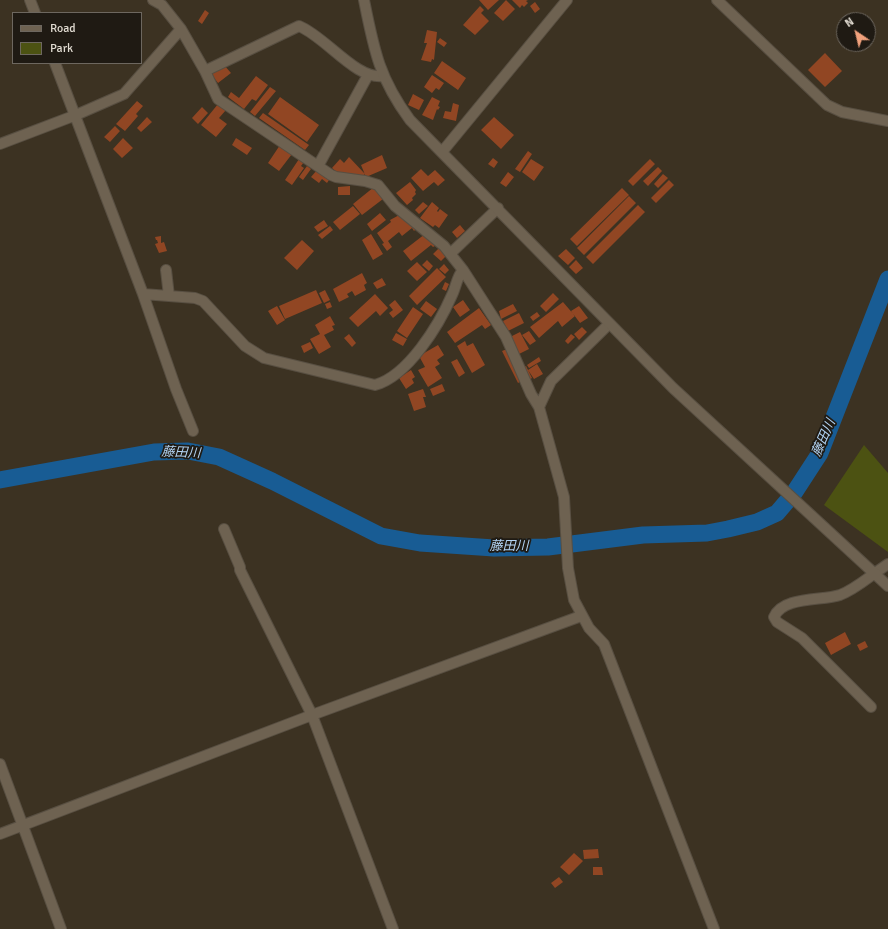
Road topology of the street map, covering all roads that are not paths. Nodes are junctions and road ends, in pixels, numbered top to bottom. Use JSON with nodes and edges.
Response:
{"nodes":[{"id":1,"x":30,"y":0,"type":"edge"},
{"id":2,"x":153,"y":0,"type":"edge"},
{"id":3,"x":364,"y":0,"type":"edge"},
{"id":4,"x":567,"y":0,"type":"edge"},
{"id":5,"x":717,"y":0,"type":"edge"},
{"id":6,"x":35,"y":12,"type":"edge"},
{"id":7,"x":181,"y":29,"type":"junction"},
{"id":8,"x":55,"y":64,"type":"edge"},
{"id":9,"x":205,"y":71,"type":"junction"},
{"id":10,"x":368,"y":75,"type":"junction"},
{"id":11,"x":383,"y":76,"type":"junction"},
{"id":12,"x":76,"y":115,"type":"junction"},
{"id":13,"x":888,"y":121,"type":"edge"},
{"id":14,"x":0,"y":144,"type":"edge"},
{"id":15,"x":442,"y":152,"type":"junction"},
{"id":16,"x":318,"y":166,"type":"junction"},
{"id":17,"x":498,"y":208,"type":"junction"},
{"id":18,"x":451,"y":253,"type":"junction"},
{"id":19,"x":166,"y":270,"type":"dead end"},
{"id":20,"x":464,"y":270,"type":"junction"},
{"id":21,"x":143,"y":294,"type":"junction"},
{"id":22,"x":169,"y":296,"type":"junction"},
{"id":23,"x":609,"y":324,"type":"junction"},
{"id":24,"x":539,"y":407,"type":"junction"},
{"id":25,"x":193,"y":432,"type":"dead end"},
{"id":26,"x":224,"y":529,"type":"dead end"},
{"id":27,"x":888,"y":564,"type":"edge"},
{"id":28,"x":875,"y":573,"type":"junction"},
{"id":29,"x":888,"y":586,"type":"edge"},
{"id":30,"x":581,"y":616,"type":"junction"},
{"id":31,"x":871,"y":707,"type":"dead end"},
{"id":32,"x":312,"y":715,"type":"junction"},
{"id":33,"x":0,"y":764,"type":"edge"},
{"id":34,"x":23,"y":825,"type":"junction"},
{"id":35,"x":0,"y":834,"type":"edge"},
{"id":36,"x":62,"y":929,"type":"edge"},
{"id":37,"x":393,"y":929,"type":"edge"},
{"id":38,"x":714,"y":929,"type":"edge"}],
"edges":[{"from":1,"to":6,"type":"street"},
{"from":2,"to":7,"type":"street"},
{"from":3,"to":11,"type":"street"},
{"from":4,"to":15,"type":"street"},
{"from":5,"to":13,"type":"street"},
{"from":7,"to":9,"type":"street"},
{"from":7,"to":12,"type":"street"},
{"from":8,"to":12,"type":"street"},
{"from":9,"to":10,"type":"street"},
{"from":9,"to":16,"type":"street"},
{"from":10,"to":11,"type":"street"},
{"from":10,"to":16,"type":"street"},
{"from":11,"to":15,"type":"street"},
{"from":12,"to":14,"type":"street"},
{"from":12,"to":21,"type":"street"},
{"from":15,"to":17,"type":"street"},
{"from":16,"to":18,"type":"street"},
{"from":17,"to":18,"type":"street"},
{"from":17,"to":23,"type":"street"},
{"from":18,"to":20,"type":"street"},
{"from":19,"to":22,"type":"street"},
{"from":20,"to":22,"type":"street"},
{"from":20,"to":24,"type":"street"},
{"from":21,"to":22,"type":"street"},
{"from":21,"to":25,"type":"street"},
{"from":23,"to":24,"type":"street"},
{"from":23,"to":28,"type":"street"},
{"from":24,"to":30,"type":"street"},
{"from":26,"to":32,"type":"street"},
{"from":27,"to":28,"type":"street"},
{"from":28,"to":29,"type":"street"},
{"from":28,"to":31,"type":"street"},
{"from":30,"to":32,"type":"street"},
{"from":30,"to":38,"type":"street"},
{"from":32,"to":34,"type":"street"},
{"from":32,"to":37,"type":"street"},
{"from":33,"to":34,"type":"street"},
{"from":34,"to":35,"type":"street"},
{"from":34,"to":36,"type":"street"}]}
